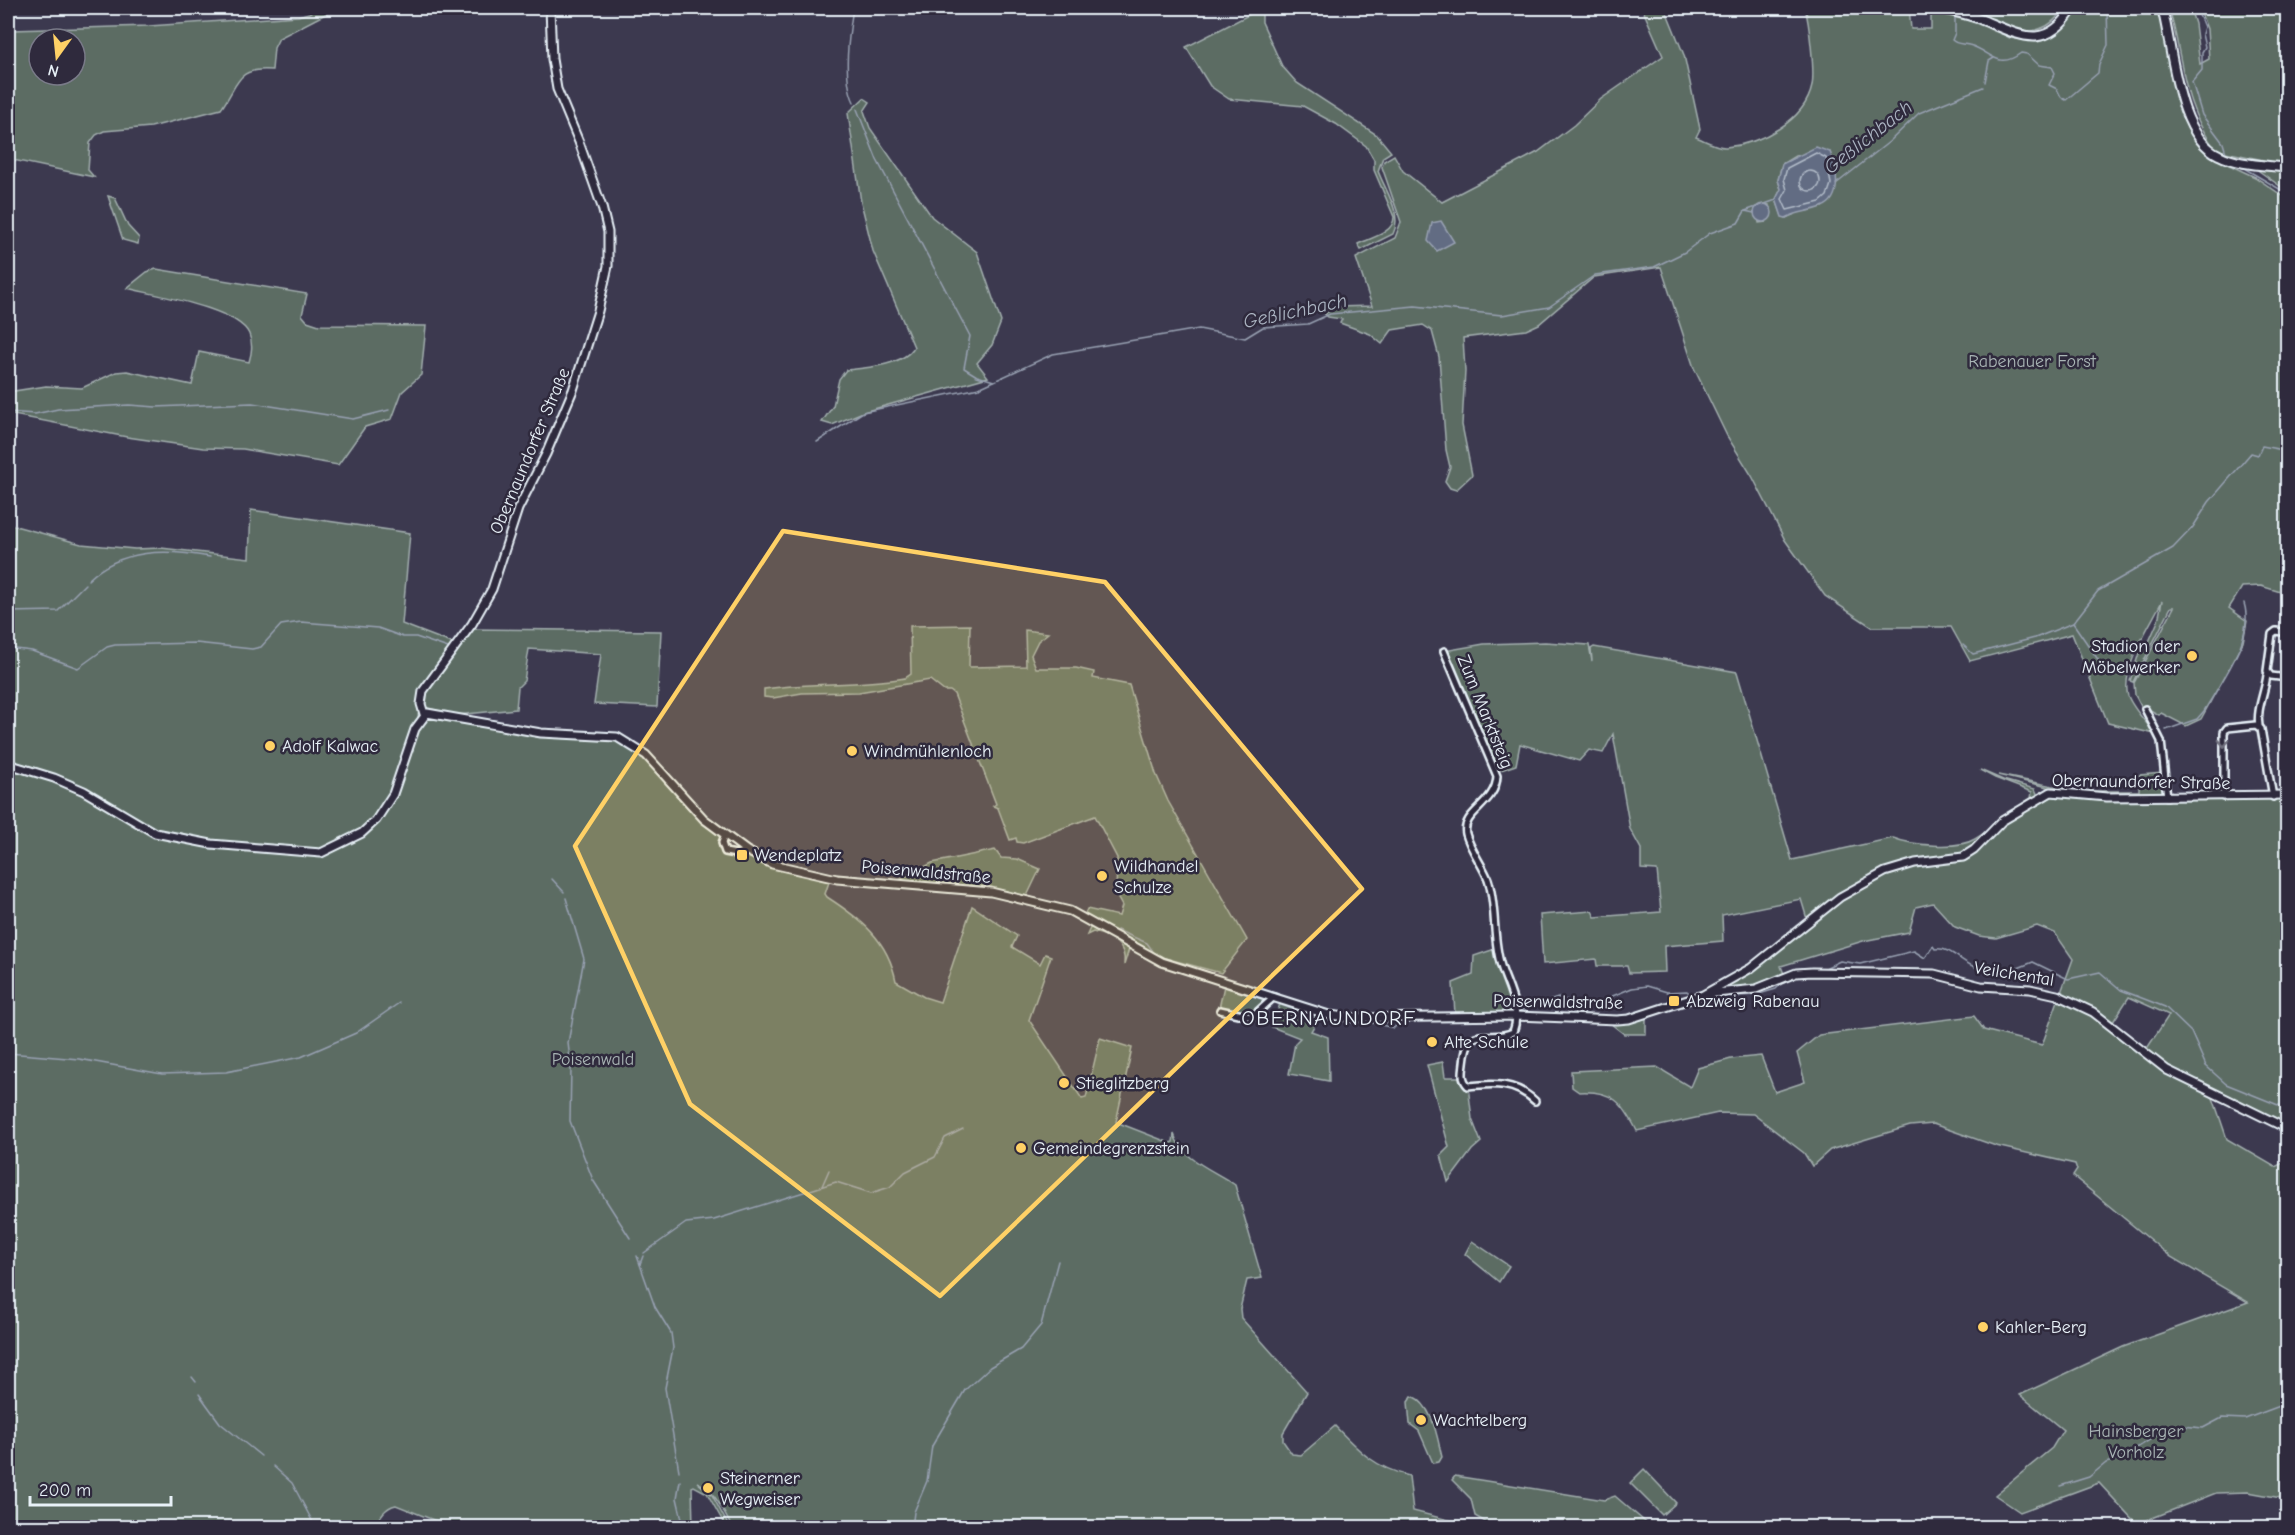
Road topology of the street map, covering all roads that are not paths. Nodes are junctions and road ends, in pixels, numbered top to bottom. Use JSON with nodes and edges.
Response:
{"nodes":[{"id":1,"x":550,"y":8,"type":"edge"},
{"id":2,"x":1940,"y":8,"type":"edge"},
{"id":3,"x":1972,"y":8,"type":"edge"},
{"id":4,"x":2073,"y":8,"type":"edge"},
{"id":5,"x":2163,"y":10,"type":"edge"},
{"id":6,"x":1974,"y":17,"type":"junction"},
{"id":7,"x":2288,"y":168,"type":"edge"},
{"id":8,"x":2288,"y":633,"type":"edge"},
{"id":9,"x":1444,"y":651,"type":"dead end"},
{"id":10,"x":2267,"y":675,"type":"dead end"},
{"id":11,"x":2288,"y":678,"type":"edge"},
{"id":12,"x":2145,"y":709,"type":"dead end"},
{"id":13,"x":424,"y":714,"type":"junction"},
{"id":14,"x":2259,"y":726,"type":"junction"},
{"id":15,"x":8,"y":764,"type":"edge"},
{"id":16,"x":2288,"y":795,"type":"edge"},
{"id":17,"x":2167,"y":797,"type":"junction"},
{"id":18,"x":2273,"y":797,"type":"junction"},
{"id":19,"x":2224,"y":798,"type":"junction"},
{"id":20,"x":725,"y":835,"type":"junction"},
{"id":21,"x":747,"y":851,"type":"junction"},
{"id":22,"x":1815,"y":916,"type":"joint"},
{"id":23,"x":1703,"y":995,"type":"junction"},
{"id":24,"x":1274,"y":997,"type":"junction"},
{"id":25,"x":1220,"y":1010,"type":"dead end"},
{"id":26,"x":1514,"y":1013,"type":"junction"},
{"id":27,"x":1535,"y":1101,"type":"dead end"},
{"id":28,"x":2288,"y":1129,"type":"edge"}],
"edges":[{"from":1,"to":13,"type":"street","name":"Obernaundorfer Straße"},
{"from":2,"to":6,"type":"main road"},
{"from":3,"to":6,"type":"street"},
{"from":4,"to":6,"type":"main road"},
{"from":5,"to":7,"type":"main road"},
{"from":8,"to":11,"type":"street"},
{"from":9,"to":26,"type":"street","name":"Zum Marktsteig"},
{"from":10,"to":14,"type":"street"},
{"from":12,"to":17,"type":"street"},
{"from":13,"to":15,"type":"street","name":"Obernaundorfer Straße"},
{"from":13,"to":20,"type":"street","name":"Poisenwaldstraße"},
{"from":14,"to":18,"type":"street"},
{"from":14,"to":19,"type":"street","one_way":true},
{"from":16,"to":18,"type":"street","name":"Obernaundorfer Straße"},
{"from":17,"to":19,"type":"street","name":"Obernaundorfer Straße"},
{"from":17,"to":22,"type":"street","name":"Obernaundorfer Straße"},
{"from":18,"to":19,"type":"street","name":"Obernaundorfer Straße"},
{"from":20,"to":21,"type":"street","name":"Poisenwaldstraße"},
{"from":20,"to":21,"type":"street"},
{"from":21,"to":24,"type":"street","name":"Poisenwaldstraße"},
{"from":22,"to":23,"type":"street","name":"Poisenwaldstraße"},
{"from":23,"to":26,"type":"street","name":"Poisenwaldstraße"},
{"from":23,"to":28,"type":"street","name":"Veilchental"},
{"from":24,"to":25,"type":"street"},
{"from":24,"to":26,"type":"street","name":"Poisenwaldstraße"},
{"from":26,"to":27,"type":"street"}]}
